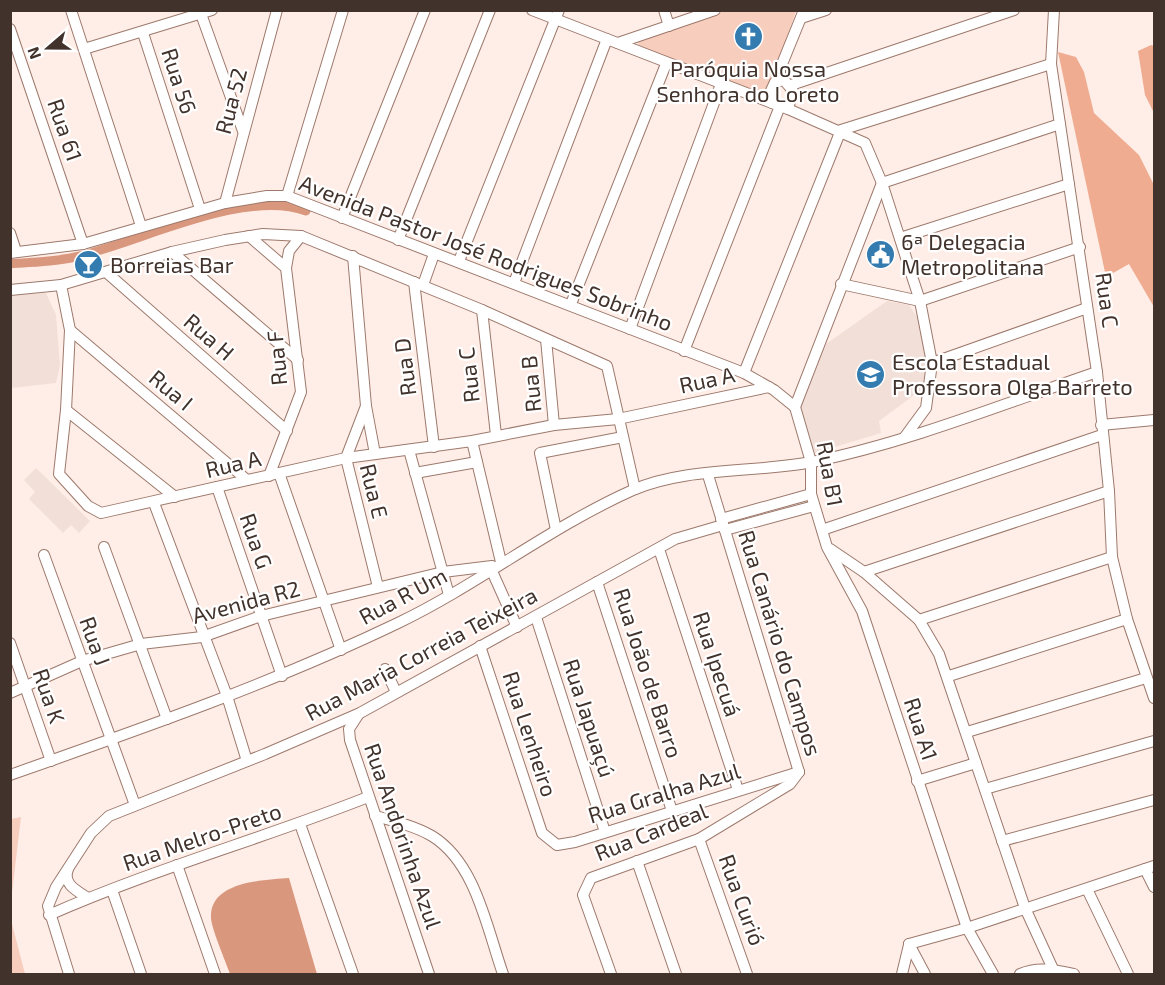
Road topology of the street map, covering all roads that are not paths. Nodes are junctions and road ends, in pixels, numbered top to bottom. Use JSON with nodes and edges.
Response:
{"nodes":[{"id":1,"x":71,"y":10,"type":"edge"},
{"id":2,"x":212,"y":10,"type":"edge"},
{"id":3,"x":277,"y":10,"type":"edge"},
{"id":4,"x":343,"y":10,"type":"edge"},
{"id":5,"x":425,"y":10,"type":"edge"},
{"id":6,"x":490,"y":10,"type":"edge"},
{"id":7,"x":532,"y":10,"type":"edge"},
{"id":8,"x":664,"y":10,"type":"edge"},
{"id":9,"x":715,"y":10,"type":"edge"},
{"id":10,"x":826,"y":10,"type":"edge"},
{"id":11,"x":1014,"y":10,"type":"edge"},
{"id":12,"x":1054,"y":10,"type":"edge"},
{"id":13,"x":201,"y":14,"type":"junction"},
{"id":14,"x":803,"y":14,"type":"edge"},
{"id":15,"x":557,"y":15,"type":"edge"},
{"id":16,"x":669,"y":26,"type":"junction"},
{"id":17,"x":10,"y":29,"type":"edge"},
{"id":18,"x":143,"y":33,"type":"junction"},
{"id":19,"x":612,"y":41,"type":"junction"},
{"id":20,"x":84,"y":49,"type":"junction"},
{"id":21,"x":666,"y":64,"type":"junction"},
{"id":22,"x":1050,"y":64,"type":"junction"},
{"id":23,"x":780,"y":80,"type":"junction"},
{"id":24,"x":721,"y":84,"type":"junction"},
{"id":25,"x":791,"y":85,"type":"junction"},
{"id":26,"x":780,"y":106,"type":"junction"},
{"id":27,"x":1060,"y":124,"type":"junction"},
{"id":28,"x":841,"y":130,"type":"junction"},
{"id":29,"x":243,"y":132,"type":"junction"},
{"id":30,"x":882,"y":183,"type":"junction"},
{"id":31,"x":1069,"y":184,"type":"junction"},
{"id":32,"x":287,"y":196,"type":"junction"},
{"id":33,"x":225,"y":203,"type":"junction"},
{"id":34,"x":201,"y":209,"type":"junction"},
{"id":35,"x":342,"y":218,"type":"junction"},
{"id":36,"x":141,"y":226,"type":"junction"},
{"id":37,"x":10,"y":233,"type":"edge"},
{"id":38,"x":249,"y":236,"type":"junction"},
{"id":39,"x":301,"y":236,"type":"junction"},
{"id":40,"x":900,"y":238,"type":"junction"},
{"id":41,"x":398,"y":240,"type":"junction"},
{"id":42,"x":83,"y":244,"type":"junction"},
{"id":43,"x":1080,"y":247,"type":"junction"},
{"id":44,"x":13,"y":252,"type":"edge"},
{"id":45,"x":172,"y":252,"type":"junction"},
{"id":46,"x":353,"y":256,"type":"junction"},
{"id":47,"x":431,"y":261,"type":"junction"},
{"id":48,"x":459,"y":261,"type":"junction"},
{"id":49,"x":286,"y":268,"type":"junction"},
{"id":50,"x":106,"y":272,"type":"junction"},
{"id":51,"x":514,"y":283,"type":"junction"},
{"id":52,"x":418,"y":284,"type":"junction"},
{"id":53,"x":841,"y":284,"type":"junction"},
{"id":54,"x":61,"y":285,"type":"junction"},
{"id":55,"x":10,"y":290,"type":"edge"},
{"id":56,"x":920,"y":301,"type":"junction"},
{"id":57,"x":571,"y":304,"type":"junction"},
{"id":58,"x":1087,"y":308,"type":"junction"},
{"id":59,"x":482,"y":310,"type":"junction"},
{"id":60,"x":630,"y":329,"type":"junction"},
{"id":61,"x":70,"y":330,"type":"junction"},
{"id":62,"x":546,"y":339,"type":"junction"},
{"id":63,"x":684,"y":351,"type":"junction"},
{"id":64,"x":298,"y":360,"type":"junction"},
{"id":65,"x":932,"y":363,"type":"junction"},
{"id":66,"x":1097,"y":372,"type":"junction"},
{"id":67,"x":744,"y":373,"type":"junction"},
{"id":68,"x":769,"y":387,"type":"junction"},
{"id":69,"x":366,"y":406,"type":"junction"},
{"id":70,"x":795,"y":407,"type":"junction"},
{"id":71,"x":66,"y":410,"type":"junction"},
{"id":72,"x":618,"y":419,"type":"junction"},
{"id":73,"x":1155,"y":420,"type":"edge"},
{"id":74,"x":554,"y":425,"type":"junction"},
{"id":75,"x":1101,"y":430,"type":"junction"},
{"id":76,"x":287,"y":431,"type":"junction"},
{"id":77,"x":496,"y":435,"type":"junction"},
{"id":78,"x":622,"y":437,"type":"junction"},
{"id":79,"x":903,"y":438,"type":"junction"},
{"id":80,"x":472,"y":441,"type":"junction"},
{"id":81,"x":434,"y":447,"type":"junction"},
{"id":82,"x":409,"y":450,"type":"junction"},
{"id":83,"x":375,"y":454,"type":"junction"},
{"id":84,"x":346,"y":458,"type":"junction"},
{"id":85,"x":477,"y":462,"type":"junction"},
{"id":86,"x":811,"y":462,"type":"junction"},
{"id":87,"x":415,"y":473,"type":"junction"},
{"id":88,"x":274,"y":475,"type":"junction"},
{"id":89,"x":708,"y":475,"type":"junction"},
{"id":90,"x":247,"y":480,"type":"junction"},
{"id":91,"x":217,"y":487,"type":"junction"},
{"id":92,"x":635,"y":489,"type":"junction"},
{"id":93,"x":1109,"y":490,"type":"junction"},
{"id":94,"x":811,"y":494,"type":"junction"},
{"id":95,"x":176,"y":497,"type":"junction"},
{"id":96,"x":154,"y":502,"type":"junction"},
{"id":97,"x":814,"y":506,"type":"junction"},
{"id":98,"x":723,"y":525,"type":"junction"},
{"id":99,"x":556,"y":530,"type":"junction"},
{"id":100,"x":822,"y":530,"type":"junction"},
{"id":101,"x":104,"y":547,"type":"dead end"},
{"id":102,"x":827,"y":547,"type":"junction"},
{"id":103,"x":658,"y":549,"type":"junction"},
{"id":104,"x":44,"y":555,"type":"dead end"},
{"id":105,"x":1112,"y":557,"type":"junction"},
{"id":106,"x":496,"y":565,"type":"junction"},
{"id":107,"x":443,"y":572,"type":"junction"},
{"id":108,"x":864,"y":573,"type":"junction"},
{"id":109,"x":597,"y":582,"type":"junction"},
{"id":110,"x":378,"y":587,"type":"junction"},
{"id":111,"x":449,"y":595,"type":"junction"},
{"id":112,"x":325,"y":601,"type":"junction"},
{"id":113,"x":261,"y":615,"type":"junction"},
{"id":114,"x":536,"y":617,"type":"junction"},
{"id":115,"x":1127,"y":619,"type":"junction"},
{"id":116,"x":919,"y":620,"type":"junction"},
{"id":117,"x":517,"y":627,"type":"junction"},
{"id":118,"x":202,"y":637,"type":"junction"},
{"id":119,"x":10,"y":643,"type":"edge"},
{"id":120,"x":141,"y":644,"type":"junction"},
{"id":121,"x":480,"y":646,"type":"junction"},
{"id":122,"x":340,"y":650,"type":"junction"},
{"id":123,"x":82,"y":661,"type":"junction"},
{"id":124,"x":385,"y":669,"type":"dead end"},
{"id":125,"x":282,"y":676,"type":"junction"},
{"id":126,"x":949,"y":676,"type":"junction"},
{"id":127,"x":1146,"y":678,"type":"junction"},
{"id":128,"x":26,"y":686,"type":"junction"},
{"id":129,"x":10,"y":693,"type":"edge"},
{"id":130,"x":396,"y":693,"type":"junction"},
{"id":131,"x":227,"y":696,"type":"junction"},
{"id":132,"x":1155,"y":698,"type":"edge"},
{"id":133,"x":360,"y":713,"type":"junction"},
{"id":134,"x":167,"y":718,"type":"junction"},
{"id":135,"x":324,"y":728,"type":"junction"},
{"id":136,"x":967,"y":732,"type":"junction"},
{"id":137,"x":112,"y":740,"type":"junction"},
{"id":138,"x":350,"y":740,"type":"junction"},
{"id":139,"x":1155,"y":741,"type":"edge"},
{"id":140,"x":51,"y":761,"type":"junction"},
{"id":141,"x":247,"y":761,"type":"junction"},
{"id":142,"x":976,"y":763,"type":"junction"},
{"id":143,"x":800,"y":772,"type":"junction"},
{"id":144,"x":10,"y":775,"type":"edge"},
{"id":145,"x":917,"y":780,"type":"junction"},
{"id":146,"x":985,"y":789,"type":"junction"},
{"id":147,"x":738,"y":790,"type":"junction"},
{"id":148,"x":368,"y":797,"type":"junction"},
{"id":149,"x":1155,"y":800,"type":"edge"},
{"id":150,"x":135,"y":805,"type":"junction"},
{"id":151,"x":672,"y":811,"type":"junction"},
{"id":152,"x":375,"y":816,"type":"junction"},
{"id":153,"x":300,"y":824,"type":"junction"},
{"id":154,"x":605,"y":832,"type":"junction"},
{"id":155,"x":542,"y":833,"type":"joint"},
{"id":156,"x":699,"y":839,"type":"junction"},
{"id":157,"x":1002,"y":841,"type":"junction"},
{"id":158,"x":637,"y":861,"type":"junction"},
{"id":159,"x":177,"y":865,"type":"junction"},
{"id":160,"x":69,"y":866,"type":"junction"},
{"id":161,"x":1150,"y":868,"type":"edge"},
{"id":162,"x":1155,"y":887,"type":"edge"},
{"id":163,"x":1087,"y":889,"type":"junction"},
{"id":164,"x":112,"y":890,"type":"junction"},
{"id":165,"x":88,"y":898,"type":"junction"},
{"id":166,"x":1025,"y":908,"type":"junction"},
{"id":167,"x":49,"y":915,"type":"junction"},
{"id":168,"x":967,"y":928,"type":"junction"},
{"id":169,"x":909,"y":944,"type":"junction"},
{"id":170,"x":1053,"y":969,"type":"junction"},
{"id":171,"x":69,"y":975,"type":"edge"},
{"id":172,"x":141,"y":975,"type":"edge"},
{"id":173,"x":215,"y":975,"type":"edge"},
{"id":174,"x":353,"y":975,"type":"edge"},
{"id":175,"x":429,"y":975,"type":"edge"},
{"id":176,"x":503,"y":975,"type":"edge"},
{"id":177,"x":611,"y":975,"type":"edge"},
{"id":178,"x":676,"y":975,"type":"edge"},
{"id":179,"x":747,"y":975,"type":"edge"},
{"id":180,"x":902,"y":975,"type":"edge"},
{"id":181,"x":925,"y":975,"type":"edge"},
{"id":182,"x":993,"y":975,"type":"edge"},
{"id":183,"x":1020,"y":975,"type":"edge"},
{"id":184,"x":1074,"y":975,"type":"edge"},
{"id":185,"x":1128,"y":975,"type":"edge"}],
"edges":[{"from":1,"to":20,"type":"street"},
{"from":2,"to":13,"type":"street"},
{"from":3,"to":29,"type":"street","name":"Rua 52"},
{"from":4,"to":32,"type":"street"},
{"from":5,"to":35,"type":"street"},
{"from":6,"to":41,"type":"street"},
{"from":7,"to":15,"type":"street"},
{"from":8,"to":16,"type":"street"},
{"from":9,"to":16,"type":"street"},
{"from":10,"to":14,"type":"street"},
{"from":11,"to":25,"type":"street"},
{"from":12,"to":22,"type":"street","name":"Rua C"},
{"from":13,"to":18,"type":"street"},
{"from":13,"to":29,"type":"street"},
{"from":14,"to":23,"type":"street"},
{"from":15,"to":19,"type":"street"},
{"from":15,"to":48,"type":"street"},
{"from":16,"to":19,"type":"street"},
{"from":17,"to":42,"type":"street","name":"Rua 61"},
{"from":18,"to":20,"type":"street"},
{"from":18,"to":34,"type":"street","name":"Rua 56"},
{"from":19,"to":21,"type":"street"},
{"from":19,"to":51,"type":"street"},
{"from":20,"to":36,"type":"street"},
{"from":21,"to":24,"type":"street"},
{"from":21,"to":57,"type":"street"},
{"from":22,"to":27,"type":"street","name":"Rua C"},
{"from":22,"to":28,"type":"street"},
{"from":23,"to":25,"type":"street"},
{"from":23,"to":26,"type":"street"},
{"from":24,"to":26,"type":"street"},
{"from":24,"to":60,"type":"street"},
{"from":25,"to":26,"type":"street"},
{"from":26,"to":28,"type":"street"},
{"from":26,"to":63,"type":"street"},
{"from":27,"to":30,"type":"street"},
{"from":27,"to":31,"type":"street","name":"Rua C"},
{"from":28,"to":30,"type":"street"},
{"from":28,"to":67,"type":"street"},
{"from":29,"to":33,"type":"street","name":"Rua 52"},
{"from":30,"to":40,"type":"street"},
{"from":30,"to":53,"type":"street"},
{"from":31,"to":40,"type":"street"},
{"from":31,"to":43,"type":"street","name":"Rua C"},
{"from":32,"to":33,"type":"street","name":"Avenida Pastor José Rodrigues Sobrinho"},
{"from":32,"to":35,"type":"street","name":"Avenida Pastor José Rodrigues Sobrinho"},
{"from":33,"to":34,"type":"street","name":"Avenida Pastor José Rodrigues Sobrinho"},
{"from":34,"to":36,"type":"street","name":"Avenida Pastor José Rodrigues Sobrinho"},
{"from":35,"to":41,"type":"street","name":"Avenida Pastor José Rodrigues Sobrinho"},
{"from":36,"to":42,"type":"street","name":"Avenida Pastor José Rodrigues Sobrinho"},
{"from":37,"to":44,"type":"street"},
{"from":38,"to":39,"type":"street"},
{"from":38,"to":45,"type":"street"},
{"from":38,"to":49,"type":"street"},
{"from":39,"to":46,"type":"street"},
{"from":39,"to":49,"type":"street","name":"Rua F"},
{"from":40,"to":56,"type":"street"},
{"from":41,"to":47,"type":"street","name":"Avenida Pastor José Rodrigues Sobrinho"},
{"from":42,"to":44,"type":"street","name":"Avenida Pastor José Rodrigues Sobrinho"},
{"from":43,"to":56,"type":"street"},
{"from":43,"to":58,"type":"street","name":"Rua C"},
{"from":45,"to":50,"type":"street"},
{"from":45,"to":64,"type":"street"},
{"from":46,"to":52,"type":"street"},
{"from":46,"to":69,"type":"street","name":"Rua E"},
{"from":47,"to":48,"type":"street","name":"Avenida Pastor José Rodrigues Sobrinho"},
{"from":47,"to":52,"type":"street"},
{"from":48,"to":51,"type":"street","name":"Avenida Pastor José Rodrigues Sobrinho"},
{"from":49,"to":64,"type":"street","name":"Rua F"},
{"from":50,"to":54,"type":"street"},
{"from":50,"to":76,"type":"street","name":"Rua H"},
{"from":51,"to":57,"type":"street","name":"Avenida Pastor José Rodrigues Sobrinho"},
{"from":52,"to":59,"type":"street"},
{"from":52,"to":81,"type":"street","name":"Rua D"},
{"from":53,"to":56,"type":"street"},
{"from":53,"to":70,"type":"street"},
{"from":54,"to":55,"type":"street"},
{"from":54,"to":61,"type":"street","name":"Rua A"},
{"from":56,"to":65,"type":"street"},
{"from":57,"to":60,"type":"street","name":"Avenida Pastor José Rodrigues Sobrinho"},
{"from":58,"to":65,"type":"street"},
{"from":58,"to":66,"type":"street","name":"Rua C"},
{"from":59,"to":62,"type":"street"},
{"from":59,"to":77,"type":"street","name":"Rua C"},
{"from":60,"to":63,"type":"street","name":"Avenida Pastor José Rodrigues Sobrinho"},
{"from":61,"to":71,"type":"street","name":"Rua A"},
{"from":61,"to":90,"type":"street","name":"Rua I"},
{"from":62,"to":72,"type":"street"},
{"from":62,"to":74,"type":"street","name":"Rua B"},
{"from":63,"to":67,"type":"street","name":"Avenida Pastor José Rodrigues Sobrinho"},
{"from":64,"to":76,"type":"street","name":"Rua F"},
{"from":65,"to":79,"type":"street"},
{"from":66,"to":75,"type":"street","name":"Rua C"},
{"from":66,"to":79,"type":"street","name":"Rua R Um"},
{"from":67,"to":68,"type":"street","name":"Avenida Pastor José Rodrigues Sobrinho"},
{"from":68,"to":70,"type":"street","name":"Avenida Pastor José Rodrigues Sobrinho"},
{"from":68,"to":72,"type":"street","name":"Rua A"},
{"from":69,"to":83,"type":"street","name":"Rua E"},
{"from":69,"to":84,"type":"street","name":"Rua E"},
{"from":70,"to":86,"type":"street","name":"Rua B1"},
{"from":71,"to":95,"type":"street"},
{"from":71,"to":96,"type":"street","name":"Rua A"},
{"from":72,"to":74,"type":"street","name":"Rua A"},
{"from":72,"to":78,"type":"street"},
{"from":73,"to":75,"type":"street"},
{"from":74,"to":77,"type":"street","name":"Rua A"},
{"from":75,"to":93,"type":"street","name":"Rua C"},
{"from":75,"to":100,"type":"street"},
{"from":76,"to":88,"type":"street","name":"Rua F"},
{"from":77,"to":80,"type":"street","name":"Rua A"},
{"from":78,"to":92,"type":"street"},
{"from":78,"to":99,"type":"street"},
{"from":79,"to":86,"type":"street","name":"Rua R Um"},
{"from":80,"to":81,"type":"street","name":"Rua A"},
{"from":80,"to":85,"type":"street"},
{"from":81,"to":82,"type":"street","name":"Rua A"},
{"from":82,"to":83,"type":"street","name":"Rua A"},
{"from":82,"to":87,"type":"street"},
{"from":83,"to":84,"type":"street","name":"Rua A"},
{"from":84,"to":88,"type":"street","name":"Rua A"},
{"from":84,"to":110,"type":"street","name":"Rua E"},
{"from":85,"to":87,"type":"street"},
{"from":85,"to":106,"type":"street"},
{"from":86,"to":89,"type":"street","name":"Rua R Um"},
{"from":86,"to":94,"type":"street","name":"Rua B1"},
{"from":87,"to":107,"type":"street"},
{"from":88,"to":90,"type":"street","name":"Rua A"},
{"from":88,"to":112,"type":"street"},
{"from":89,"to":92,"type":"street","name":"Rua R Um"},
{"from":89,"to":98,"type":"street","name":"Rua Canário do Campos"},
{"from":90,"to":91,"type":"street","name":"Rua A"},
{"from":91,"to":95,"type":"street","name":"Rua A"},
{"from":91,"to":113,"type":"street","name":"Rua G"},
{"from":92,"to":99,"type":"street","name":"Rua R Um"},
{"from":93,"to":105,"type":"street","name":"Rua C"},
{"from":93,"to":108,"type":"street"},
{"from":94,"to":97,"type":"street","name":"Rua B1"},
{"from":94,"to":98,"type":"street","name":"Rua Maria Correia Teixeira"},
{"from":95,"to":96,"type":"street","name":"Rua A"},
{"from":96,"to":118,"type":"street"},
{"from":97,"to":98,"type":"street","name":"Rua Maria Correia Teixeira"},
{"from":97,"to":100,"type":"street","name":"Rua B1"},
{"from":98,"to":103,"type":"street","name":"Rua Maria Correia Teixeira"},
{"from":98,"to":143,"type":"street","name":"Rua Canário do Campos"},
{"from":99,"to":106,"type":"street","name":"Rua R Um"},
{"from":100,"to":102,"type":"street","name":"Rua B1"},
{"from":101,"to":120,"type":"street"},
{"from":102,"to":108,"type":"street"},
{"from":102,"to":145,"type":"street","name":"Rua A1"},
{"from":103,"to":109,"type":"street","name":"Rua Maria Correia Teixeira"},
{"from":103,"to":147,"type":"street","name":"Rua Ipecuá"},
{"from":104,"to":123,"type":"street","name":"Rua J"},
{"from":105,"to":115,"type":"street","name":"Rua C"},
{"from":105,"to":116,"type":"street"},
{"from":106,"to":107,"type":"street","name":"Avenida R2"},
{"from":106,"to":111,"type":"street","name":"Rua R Um"},
{"from":106,"to":117,"type":"street"},
{"from":107,"to":110,"type":"street","name":"Avenida R2"},
{"from":107,"to":111,"type":"street"},
{"from":108,"to":116,"type":"street"},
{"from":109,"to":114,"type":"street","name":"Rua Maria Correia Teixeira"},
{"from":109,"to":151,"type":"street","name":"Rua João de Barro"},
{"from":110,"to":112,"type":"street","name":"Avenida R2"},
{"from":111,"to":122,"type":"street","name":"Rua R Um"},
{"from":112,"to":113,"type":"street","name":"Avenida R2"},
{"from":112,"to":122,"type":"street"},
{"from":113,"to":118,"type":"street","name":"Avenida R2"},
{"from":113,"to":125,"type":"street","name":"Rua G"},
{"from":114,"to":117,"type":"street","name":"Rua Maria Correia Teixeira"},
{"from":114,"to":154,"type":"street","name":"Rua Japuaçú"},
{"from":115,"to":126,"type":"street"},
{"from":115,"to":127,"type":"street","name":"Rua C"},
{"from":116,"to":126,"type":"street"},
{"from":117,"to":121,"type":"street","name":"Rua Maria Correia Teixeira"},
{"from":118,"to":120,"type":"street","name":"Avenida R2"},
{"from":118,"to":131,"type":"street"},
{"from":119,"to":128,"type":"street","name":"Rua K"},
{"from":120,"to":123,"type":"street","name":"Avenida R2"},
{"from":120,"to":134,"type":"street"},
{"from":121,"to":130,"type":"street","name":"Rua Maria Correia Teixeira"},
{"from":121,"to":155,"type":"street","name":"Rua Lenheiro"},
{"from":122,"to":125,"type":"street","name":"Rua R Um"},
{"from":123,"to":128,"type":"street","name":"Avenida R2"},
{"from":123,"to":137,"type":"street","name":"Rua J"},
{"from":124,"to":130,"type":"street"},
{"from":125,"to":131,"type":"street","name":"Rua R Um"},
{"from":126,"to":136,"type":"street"},
{"from":127,"to":132,"type":"street","name":"Rua C"},
{"from":127,"to":136,"type":"street"},
{"from":128,"to":129,"type":"street","name":"Avenida R2"},
{"from":128,"to":140,"type":"street","name":"Rua K"},
{"from":130,"to":133,"type":"street","name":"Rua Maria Correia Teixeira"},
{"from":131,"to":134,"type":"street","name":"Rua R Um"},
{"from":131,"to":141,"type":"street"},
{"from":133,"to":135,"type":"street","name":"Rua Maria Correia Teixeira"},
{"from":133,"to":138,"type":"street","name":"Rua Andorinha Azul"},
{"from":134,"to":137,"type":"street","name":"Rua R Um"},
{"from":135,"to":138,"type":"street"},
{"from":135,"to":141,"type":"street","name":"Rua Maria Correia Teixeira"},
{"from":136,"to":142,"type":"street"},
{"from":137,"to":140,"type":"street","name":"Rua R Um"},
{"from":137,"to":150,"type":"street","name":"Rua J"},
{"from":138,"to":148,"type":"street","name":"Rua Andorinha Azul"},
{"from":139,"to":146,"type":"street"},
{"from":140,"to":144,"type":"street","name":"Rua R Um"},
{"from":141,"to":150,"type":"street","name":"Rua Maria Correia Teixeira"},
{"from":142,"to":145,"type":"street"},
{"from":142,"to":146,"type":"street"},
{"from":143,"to":147,"type":"street","name":"Rua Gralha Azul"},
{"from":143,"to":156,"type":"street","name":"Rua Cardeal"},
{"from":145,"to":168,"type":"street","name":"Rua A1"},
{"from":146,"to":157,"type":"street"},
{"from":147,"to":151,"type":"street","name":"Rua Gralha Azul"},
{"from":148,"to":152,"type":"street","name":"Rua Andorinha Azul"},
{"from":148,"to":153,"type":"street","name":"Rua Melro-Preto"},
{"from":149,"to":157,"type":"street"},
{"from":150,"to":160,"type":"street","name":"Rua Maria Correia Teixeira"},
{"from":151,"to":154,"type":"street","name":"Rua Gralha Azul"},
{"from":152,"to":175,"type":"street","name":"Rua Andorinha Azul"},
{"from":152,"to":176,"type":"street"},
{"from":153,"to":159,"type":"street","name":"Rua Melro-Preto"},
{"from":153,"to":174,"type":"street"},
{"from":154,"to":155,"type":"street","name":"Rua Gralha Azul"},
{"from":156,"to":158,"type":"street","name":"Rua Cardeal"},
{"from":156,"to":179,"type":"street","name":"Rua Curió"},
{"from":157,"to":166,"type":"street"},
{"from":158,"to":177,"type":"street","name":"Rua Cardeal"},
{"from":158,"to":178,"type":"street"},
{"from":159,"to":164,"type":"street","name":"Rua Melro-Preto"},
{"from":159,"to":173,"type":"street"},
{"from":160,"to":165,"type":"street"},
{"from":160,"to":167,"type":"street","name":"Rua Maria Correia Teixeira"},
{"from":161,"to":162,"type":"street"},
{"from":161,"to":163,"type":"street"},
{"from":163,"to":166,"type":"street"},
{"from":163,"to":185,"type":"street"},
{"from":164,"to":165,"type":"street","name":"Rua Melro-Preto"},
{"from":164,"to":172,"type":"street"},
{"from":165,"to":167,"type":"street","name":"Rua Melro-Preto"},
{"from":166,"to":168,"type":"street"},
{"from":166,"to":170,"type":"street"},
{"from":167,"to":171,"type":"street"},
{"from":168,"to":169,"type":"street"},
{"from":168,"to":182,"type":"street","name":"Rua A1"},
{"from":169,"to":180,"type":"street"},
{"from":169,"to":181,"type":"street"},
{"from":170,"to":183,"type":"street"},
{"from":170,"to":184,"type":"street"}]}
